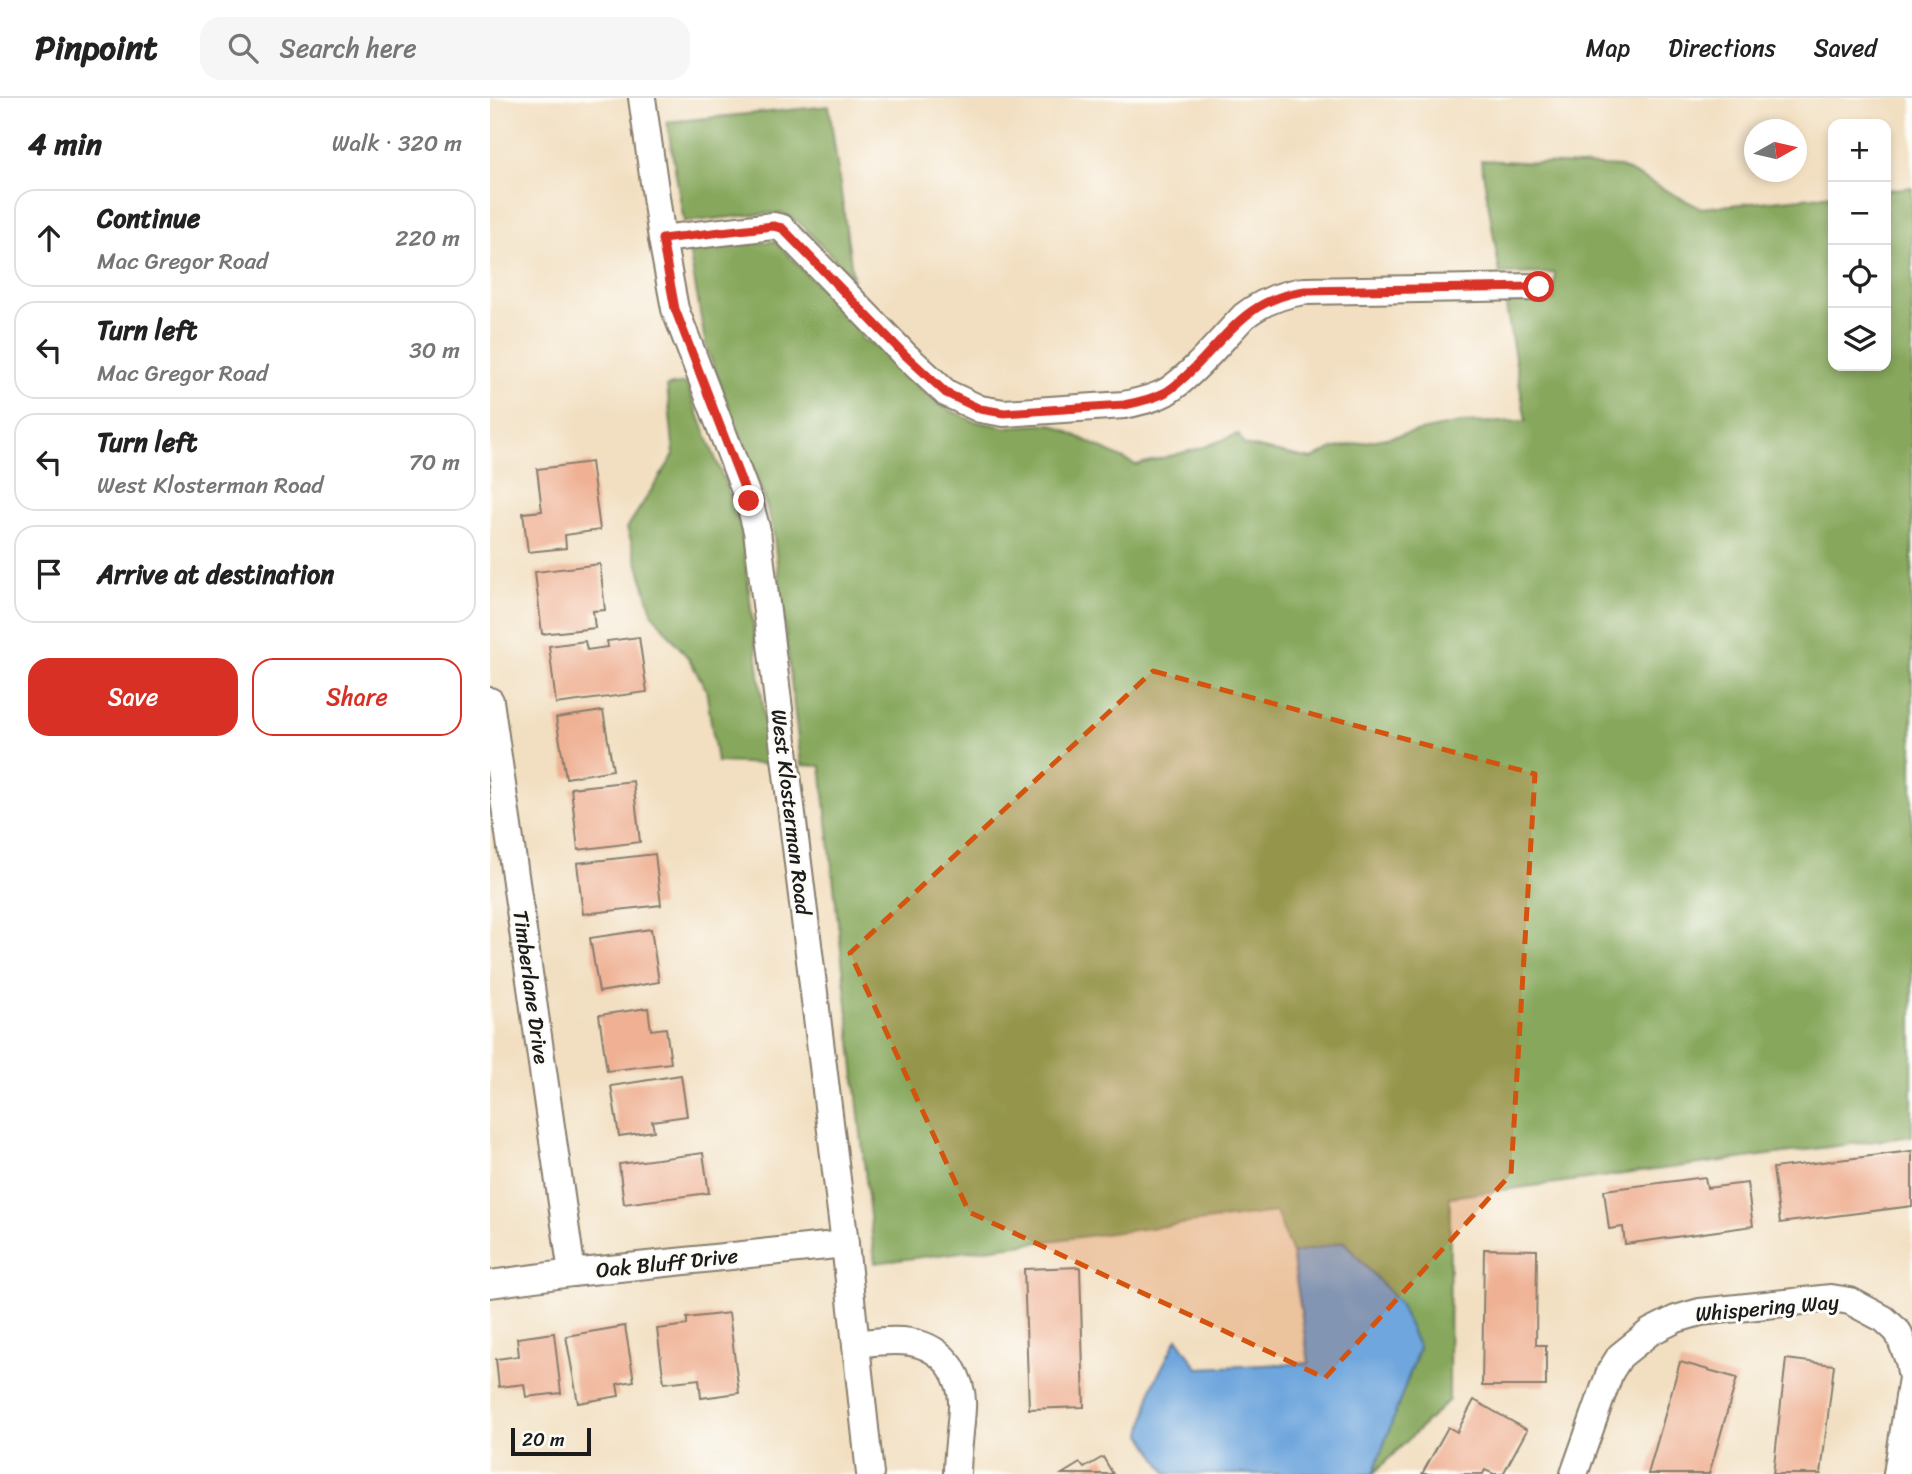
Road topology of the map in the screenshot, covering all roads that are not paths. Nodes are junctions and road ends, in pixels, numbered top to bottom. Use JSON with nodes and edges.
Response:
{"nodes":[{"id":1,"x":642,"y":98,"type":"edge"},
{"id":2,"x":662,"y":239,"type":"junction"},
{"id":3,"x":1539,"y":287,"type":"dead end"},
{"id":4,"x":490,"y":701,"type":"edge"},
{"id":5,"x":845,"y":1244,"type":"junction"},
{"id":6,"x":572,"y":1273,"type":"junction"},
{"id":7,"x":490,"y":1284,"type":"edge"},
{"id":8,"x":856,"y":1344,"type":"junction"},
{"id":9,"x":870,"y":1474,"type":"edge"},
{"id":10,"x":957,"y":1474,"type":"edge"},
{"id":11,"x":1574,"y":1474,"type":"edge"},
{"id":12,"x":1897,"y":1474,"type":"edge"}],
"edges":[{"from":1,"to":2,"type":"street","name":"West Klosterman Road"},
{"from":2,"to":3,"type":"street"},
{"from":2,"to":5,"type":"street","name":"West Klosterman Road"},
{"from":4,"to":6,"type":"street","name":"Timberlane Drive"},
{"from":5,"to":6,"type":"street","name":"Oak Bluff Drive"},
{"from":5,"to":8,"type":"street","name":"West Klosterman Road"},
{"from":6,"to":7,"type":"street","name":"Oak Bluff Drive"},
{"from":8,"to":9,"type":"street","name":"West Klosterman Road"},
{"from":8,"to":10,"type":"street"},
{"from":11,"to":12,"type":"street","name":"Whispering Way"}]}
